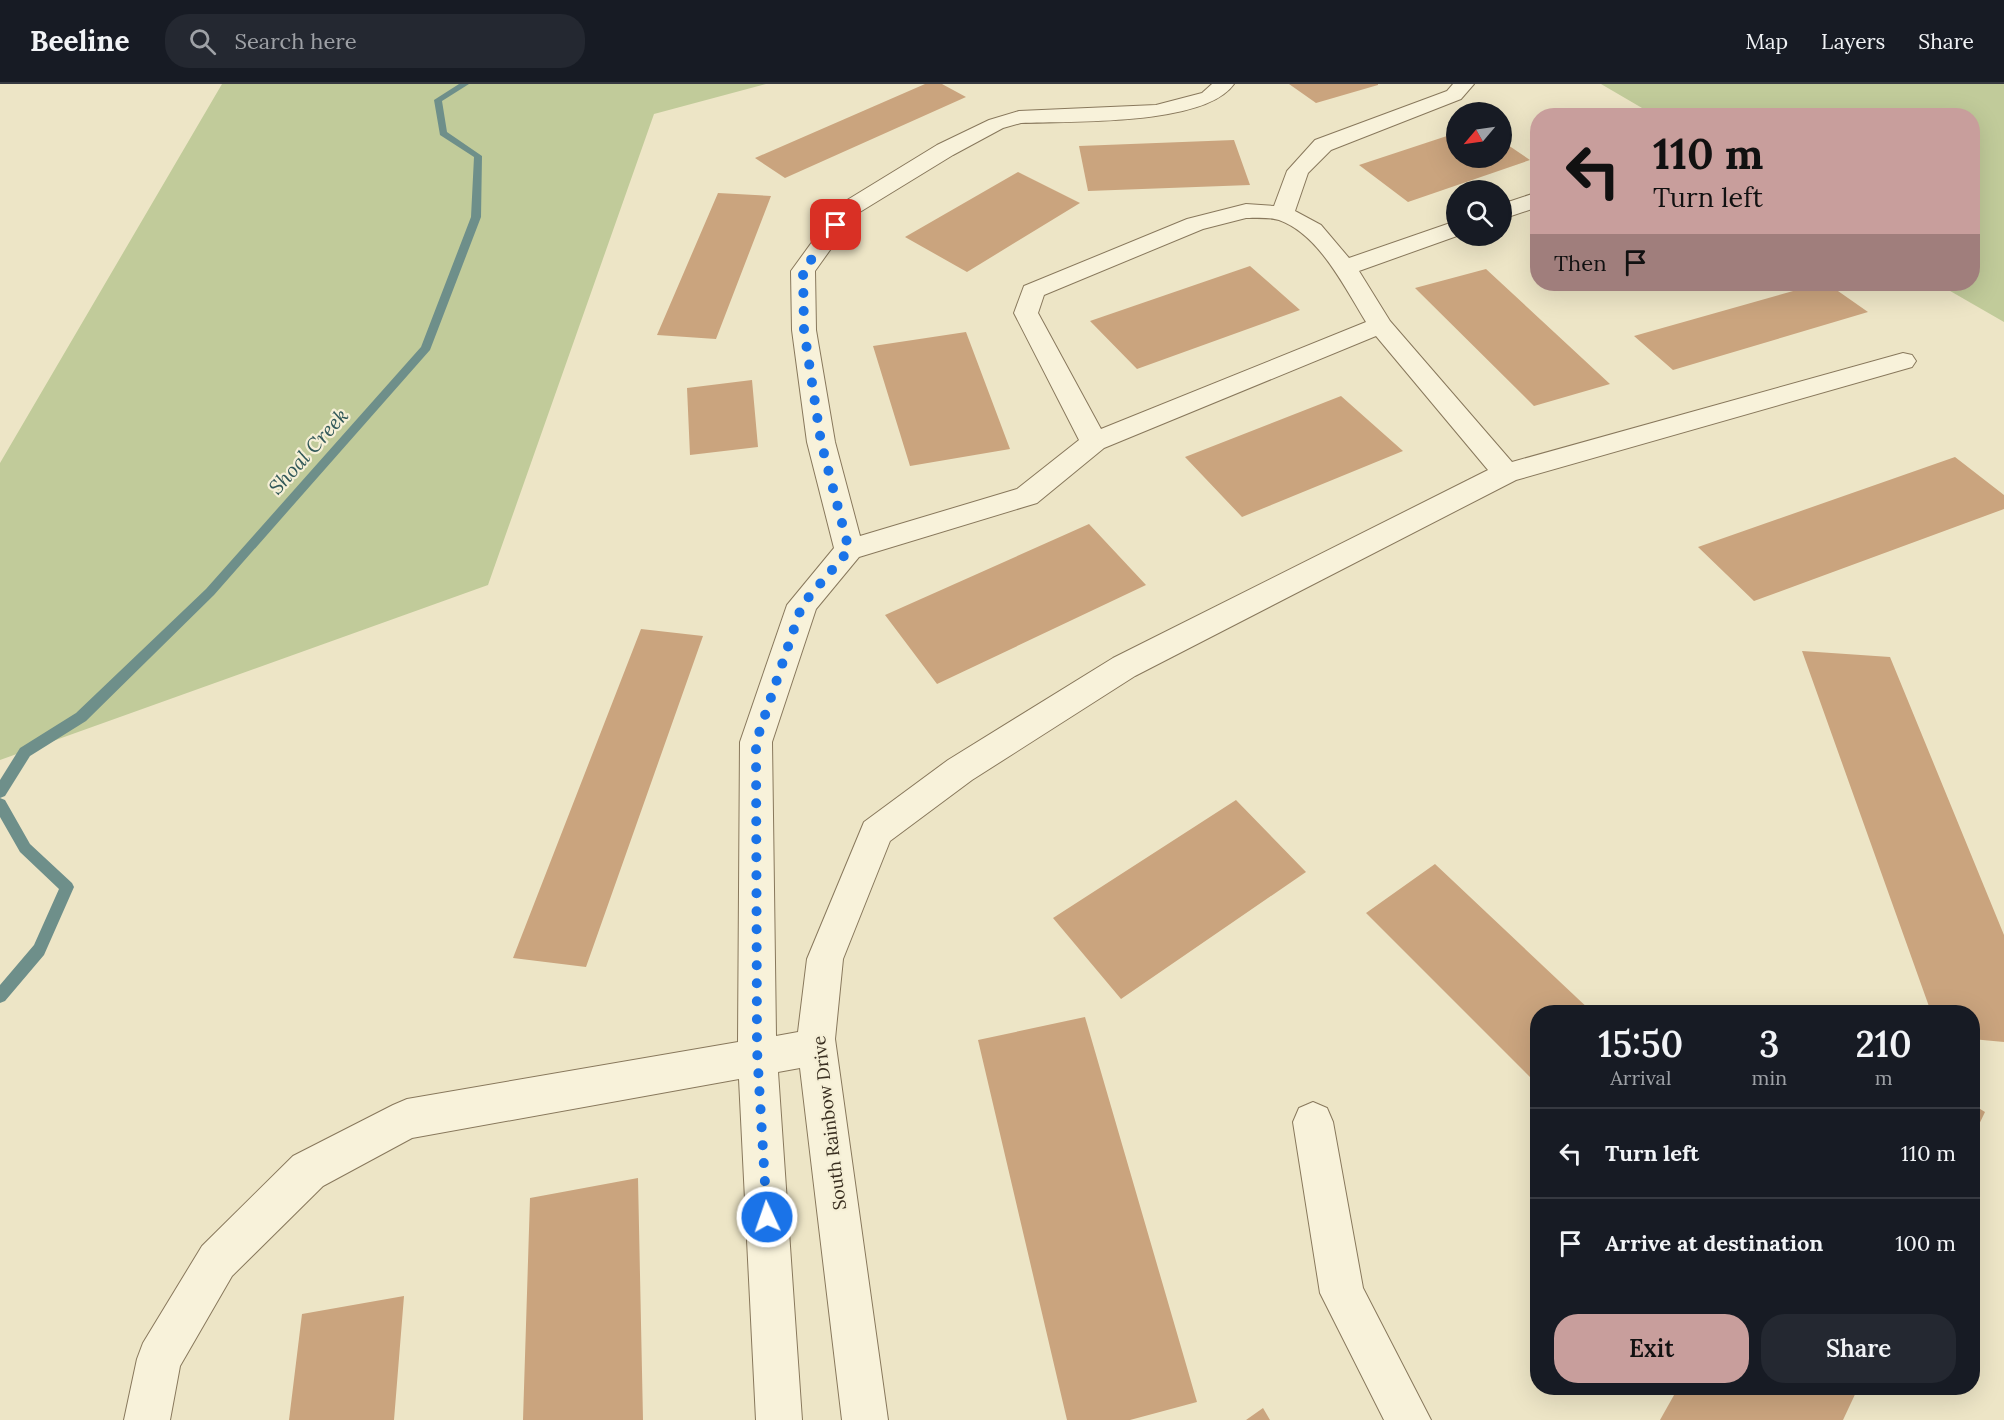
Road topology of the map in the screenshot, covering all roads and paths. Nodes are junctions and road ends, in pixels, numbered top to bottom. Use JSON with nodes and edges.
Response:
{"nodes":[{"id":1,"x":1224,"y":84,"type":"edge"},
{"id":2,"x":1464,"y":84,"type":"edge"},
{"id":3,"x":1530,"y":202,"type":"edge"},
{"id":4,"x":1512,"y":208,"type":"edge"},
{"id":5,"x":1283,"y":213,"type":"junction"},
{"id":6,"x":1446,"y":232,"type":"edge"},
{"id":7,"x":1345,"y":268,"type":"junction"},
{"id":8,"x":1380,"y":325,"type":"junction"},
{"id":9,"x":1903,"y":361,"type":"dead end"},
{"id":10,"x":1094,"y":442,"type":"junction"},
{"id":11,"x":1506,"y":473,"type":"junction"},
{"id":12,"x":849,"y":550,"type":"junction"},
{"id":13,"x":817,"y":1047,"type":"junction"},
{"id":14,"x":758,"y":1059,"type":"junction"},
{"id":15,"x":1313,"y":1122,"type":"dead end"},
{"id":16,"x":147,"y":1420,"type":"edge"},
{"id":17,"x":779,"y":1420,"type":"edge"},
{"id":18,"x":865,"y":1420,"type":"edge"},
{"id":19,"x":1408,"y":1420,"type":"edge"}],
"edges":[{"from":1,"to":12,"type":"street"},
{"from":2,"to":5,"type":"street"},
{"from":3,"to":4,"type":"street"},
{"from":5,"to":7,"type":"street"},
{"from":5,"to":10,"type":"street"},
{"from":6,"to":7,"type":"street"},
{"from":7,"to":8,"type":"street"},
{"from":8,"to":10,"type":"street"},
{"from":8,"to":11,"type":"street"},
{"from":9,"to":11,"type":"street","name":"South Rainbow Drive"},
{"from":10,"to":12,"type":"street"},
{"from":11,"to":13,"type":"street","name":"South Rainbow Drive"},
{"from":12,"to":14,"type":"street"},
{"from":13,"to":14,"type":"street"},
{"from":13,"to":18,"type":"street","name":"South Rainbow Drive"},
{"from":14,"to":16,"type":"street"},
{"from":14,"to":17,"type":"street"},
{"from":15,"to":19,"type":"street"}]}
